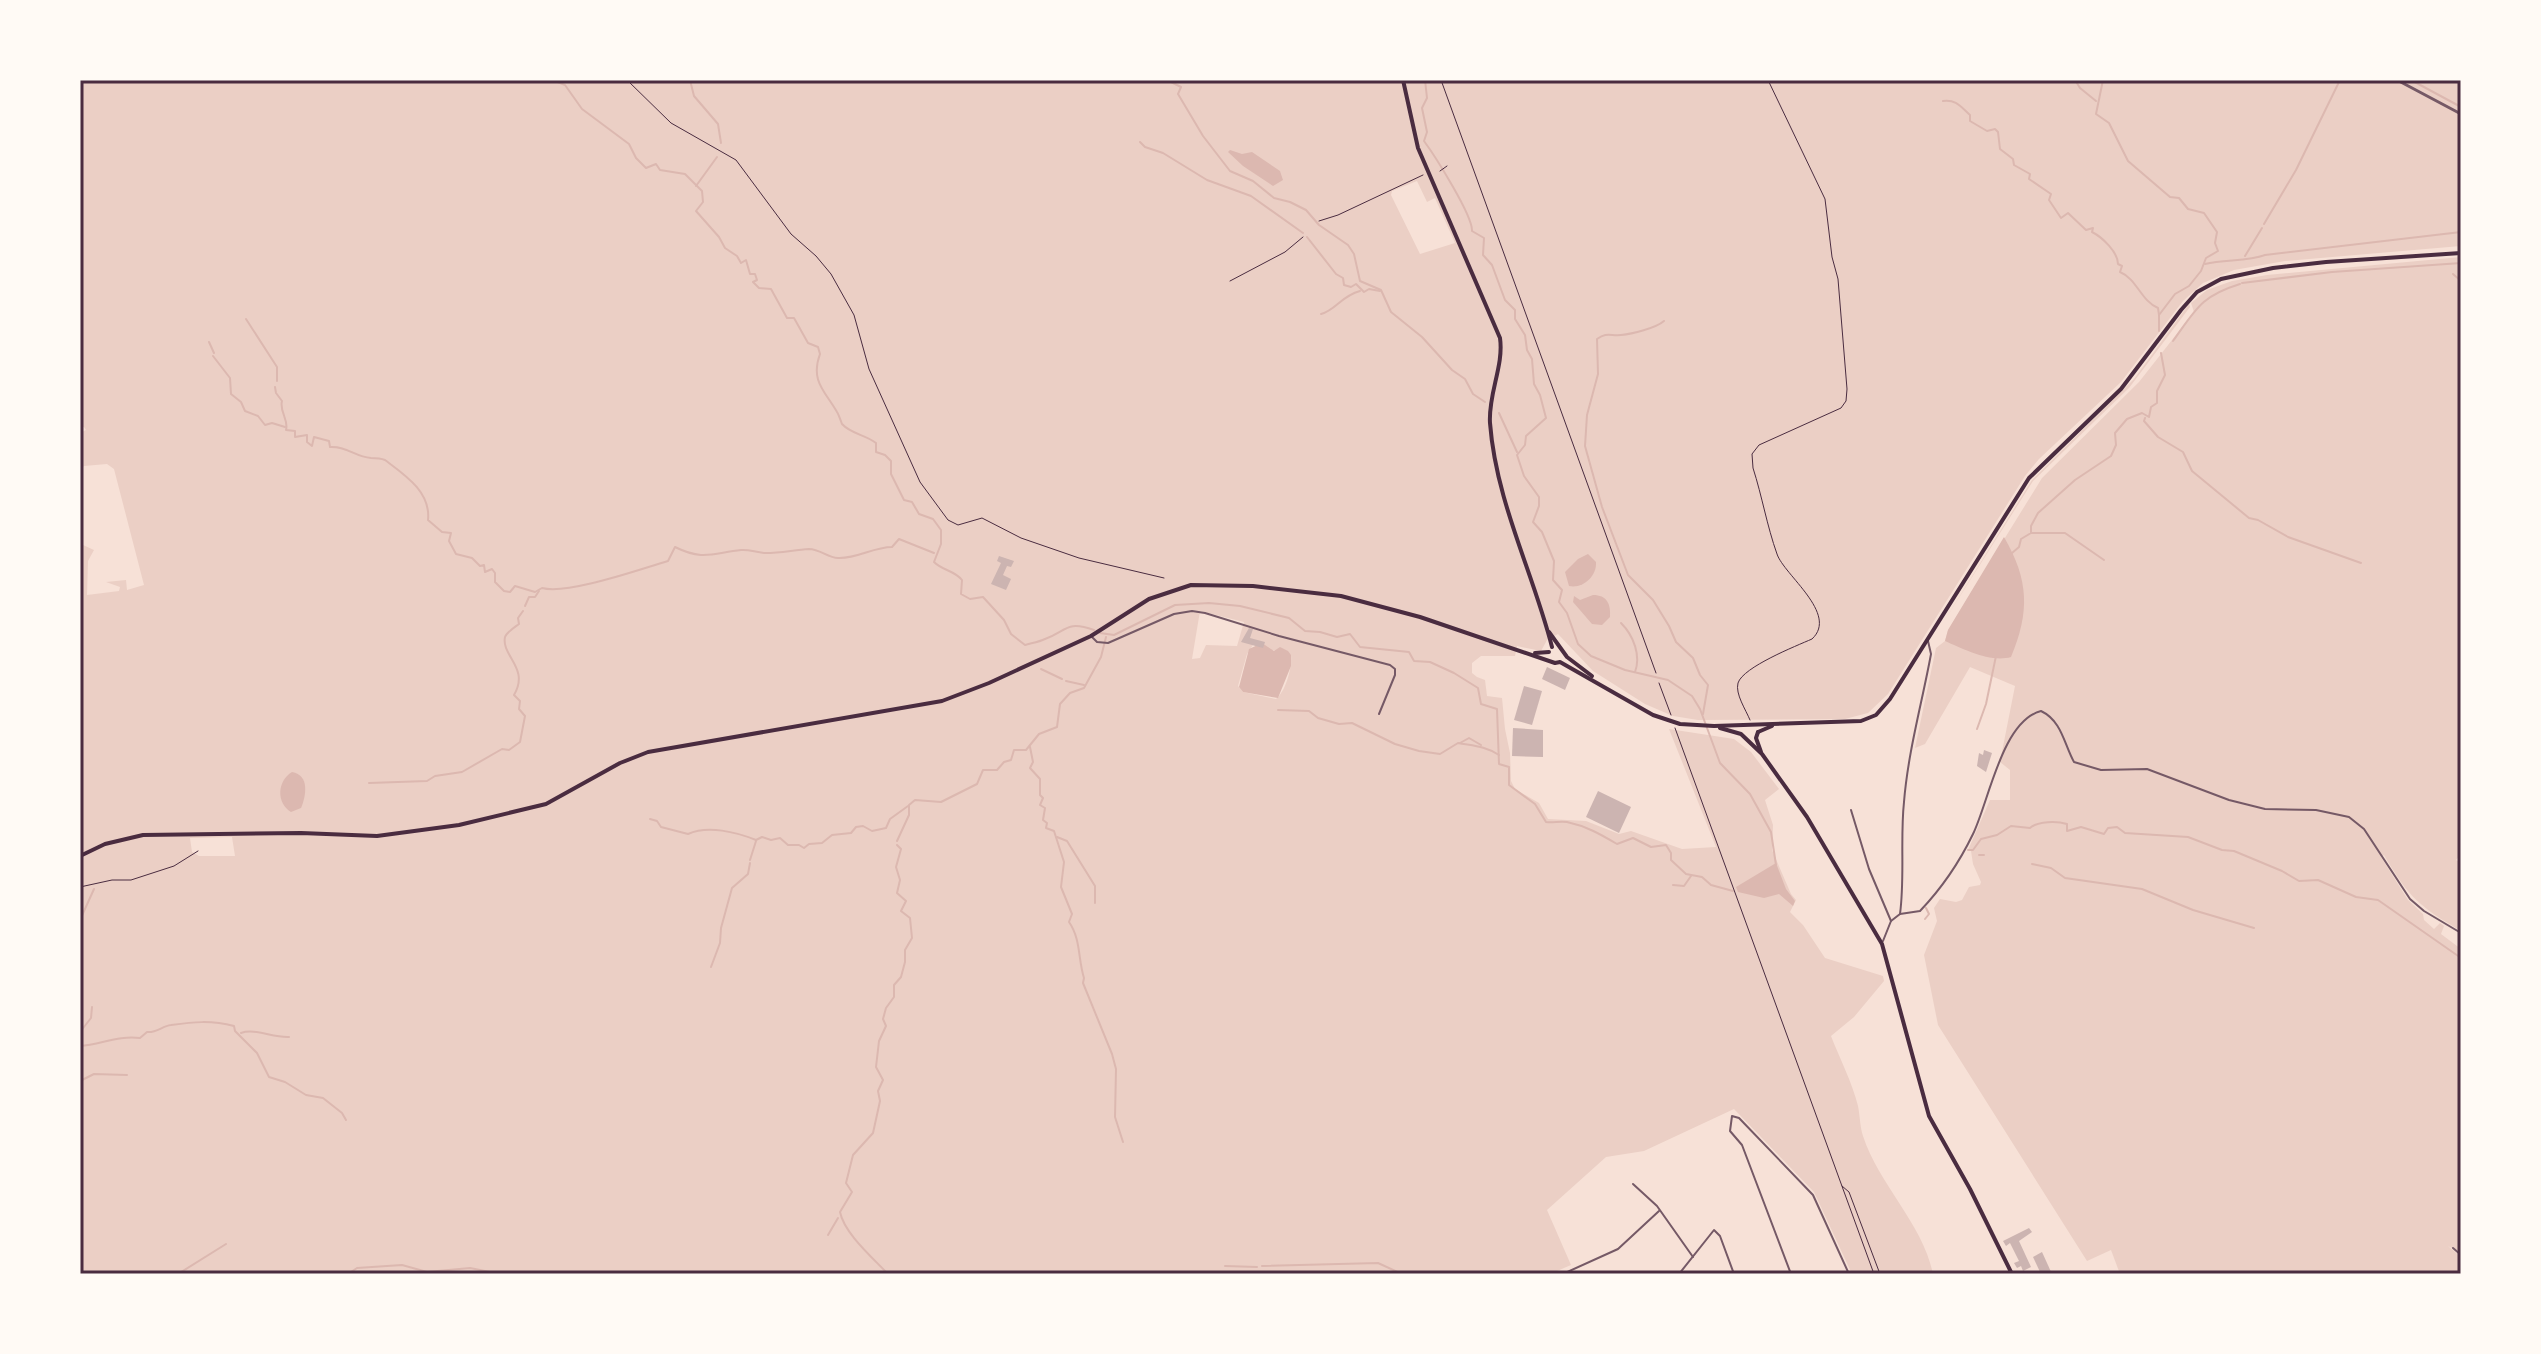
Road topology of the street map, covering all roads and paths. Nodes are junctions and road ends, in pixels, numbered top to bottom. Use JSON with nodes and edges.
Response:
{"nodes":[{"id":1,"x":627,"y":80,"type":"edge"},
{"id":2,"x":1403,"y":80,"type":"edge"},
{"id":3,"x":1441,"y":80,"type":"edge"},
{"id":4,"x":1768,"y":80,"type":"edge"},
{"id":5,"x":2397,"y":80,"type":"edge"},
{"id":6,"x":2461,"y":114,"type":"edge"},
{"id":7,"x":1447,"y":166,"type":"dead end"},
{"id":8,"x":1440,"y":171,"type":"dead end"},
{"id":9,"x":1429,"y":173,"type":"junction"},
{"id":10,"x":1319,"y":221,"type":"dead end"},
{"id":11,"x":1303,"y":237,"type":"dead end"},
{"id":12,"x":2461,"y":253,"type":"edge"},
{"id":13,"x":1230,"y":281,"type":"dead end"},
{"id":14,"x":1164,"y":578,"type":"dead end"},
{"id":15,"x":1547,"y":630,"type":"junction"},
{"id":16,"x":1092,"y":635,"type":"junction"},
{"id":17,"x":1928,"y":640,"type":"junction"},
{"id":18,"x":1558,"y":646,"type":"junction"},
{"id":19,"x":1550,"y":649,"type":"junction"},
{"id":20,"x":1533,"y":654,"type":"junction"},
{"id":21,"x":1565,"y":654,"type":"junction"},
{"id":22,"x":1550,"y":660,"type":"junction"},
{"id":23,"x":1560,"y":662,"type":"junction"},
{"id":24,"x":1656,"y":673,"type":"dead end"},
{"id":25,"x":1600,"y":683,"type":"junction"},
{"id":26,"x":1659,"y":683,"type":"dead end"},
{"id":27,"x":1379,"y":714,"type":"dead end"},
{"id":28,"x":1671,"y":716,"type":"dead end"},
{"id":29,"x":1782,"y":724,"type":"junction"},
{"id":30,"x":1752,"y":725,"type":"junction"},
{"id":31,"x":1714,"y":726,"type":"junction"},
{"id":32,"x":1744,"y":726,"type":"junction"},
{"id":33,"x":1676,"y":731,"type":"dead end"},
{"id":34,"x":1741,"y":734,"type":"junction"},
{"id":35,"x":1757,"y":735,"type":"junction"},
{"id":36,"x":1750,"y":741,"type":"junction"},
{"id":37,"x":1762,"y":754,"type":"junction"},
{"id":38,"x":1851,"y":810,"type":"dead end"},
{"id":39,"x":198,"y":851,"type":"dead end"},
{"id":40,"x":80,"y":856,"type":"edge"},
{"id":41,"x":80,"y":887,"type":"edge"},
{"id":42,"x":1900,"y":914,"type":"junction"},
{"id":43,"x":1891,"y":921,"type":"junction"},
{"id":44,"x":2461,"y":933,"type":"edge"},
{"id":45,"x":1882,"y":944,"type":"junction"},
{"id":46,"x":1633,"y":1184,"type":"dead end"},
{"id":47,"x":1842,"y":1186,"type":"junction"},
{"id":48,"x":1659,"y":1211,"type":"junction"},
{"id":49,"x":1862,"y":1226,"type":"junction"},
{"id":50,"x":1857,"y":1228,"type":"junction"},
{"id":51,"x":2453,"y":1248,"type":"dead end"},
{"id":52,"x":1871,"y":1251,"type":"junction"},
{"id":53,"x":1866,"y":1253,"type":"junction"},
{"id":54,"x":2461,"y":1255,"type":"edge"},
{"id":55,"x":1693,"y":1257,"type":"junction"},
{"id":56,"x":1565,"y":1273,"type":"edge"},
{"id":57,"x":1679,"y":1274,"type":"edge"},
{"id":58,"x":1734,"y":1274,"type":"edge"},
{"id":59,"x":1791,"y":1274,"type":"edge"},
{"id":60,"x":1849,"y":1274,"type":"edge"},
{"id":61,"x":1874,"y":1274,"type":"edge"},
{"id":62,"x":1880,"y":1274,"type":"edge"},
{"id":63,"x":2012,"y":1274,"type":"edge"}],
"edges":[{"from":1,"to":14,"type":"path"},
{"from":2,"to":9,"type":"main road"},
{"from":3,"to":24,"type":"path"},
{"from":4,"to":30,"type":"path"},
{"from":5,"to":6,"type":"street"},
{"from":7,"to":8,"type":"path"},
{"from":9,"to":10,"type":"path"},
{"from":9,"to":15,"type":"main road"},
{"from":11,"to":13,"type":"path"},
{"from":12,"to":17,"type":"main road"},
{"from":15,"to":18,"type":"main road"},
{"from":15,"to":19,"type":"main road"},
{"from":16,"to":20,"type":"main road"},
{"from":16,"to":27,"type":"street"},
{"from":16,"to":40,"type":"main road"},
{"from":17,"to":29,"type":"main road"},
{"from":17,"to":42,"type":"street"},
{"from":18,"to":19,"type":"main road"},
{"from":18,"to":21,"type":"main road"},
{"from":19,"to":20,"type":"main road"},
{"from":19,"to":22,"type":"main road"},
{"from":20,"to":22,"type":"main road"},
{"from":21,"to":23,"type":"main road"},
{"from":21,"to":25,"type":"main road"},
{"from":22,"to":23,"type":"main road"},
{"from":23,"to":25,"type":"main road"},
{"from":25,"to":31,"type":"main road"},
{"from":26,"to":28,"type":"path"},
{"from":29,"to":30,"type":"main road"},
{"from":29,"to":35,"type":"main road"},
{"from":30,"to":32,"type":"main road"},
{"from":30,"to":35,"type":"main road"},
{"from":31,"to":32,"type":"main road"},
{"from":31,"to":34,"type":"main road"},
{"from":32,"to":34,"type":"main road"},
{"from":33,"to":47,"type":"path"},
{"from":34,"to":36,"type":"main road"},
{"from":35,"to":36,"type":"main road"},
{"from":35,"to":37,"type":"main road"},
{"from":36,"to":37,"type":"main road"},
{"from":37,"to":45,"type":"main road"},
{"from":38,"to":43,"type":"street"},
{"from":39,"to":41,"type":"path"},
{"from":42,"to":43,"type":"street"},
{"from":42,"to":44,"type":"street"},
{"from":43,"to":45,"type":"street"},
{"from":45,"to":63,"type":"main road"},
{"from":46,"to":48,"type":"street"},
{"from":47,"to":49,"type":"path"},
{"from":47,"to":50,"type":"path"},
{"from":48,"to":55,"type":"street"},
{"from":48,"to":56,"type":"street"},
{"from":49,"to":50,"type":"path"},
{"from":49,"to":52,"type":"path"},
{"from":50,"to":53,"type":"path"},
{"from":51,"to":54,"type":"street"},
{"from":52,"to":53,"type":"path"},
{"from":52,"to":62,"type":"path"},
{"from":53,"to":61,"type":"path"},
{"from":55,"to":57,"type":"street"},
{"from":55,"to":58,"type":"street"},
{"from":59,"to":60,"type":"street"}]}
